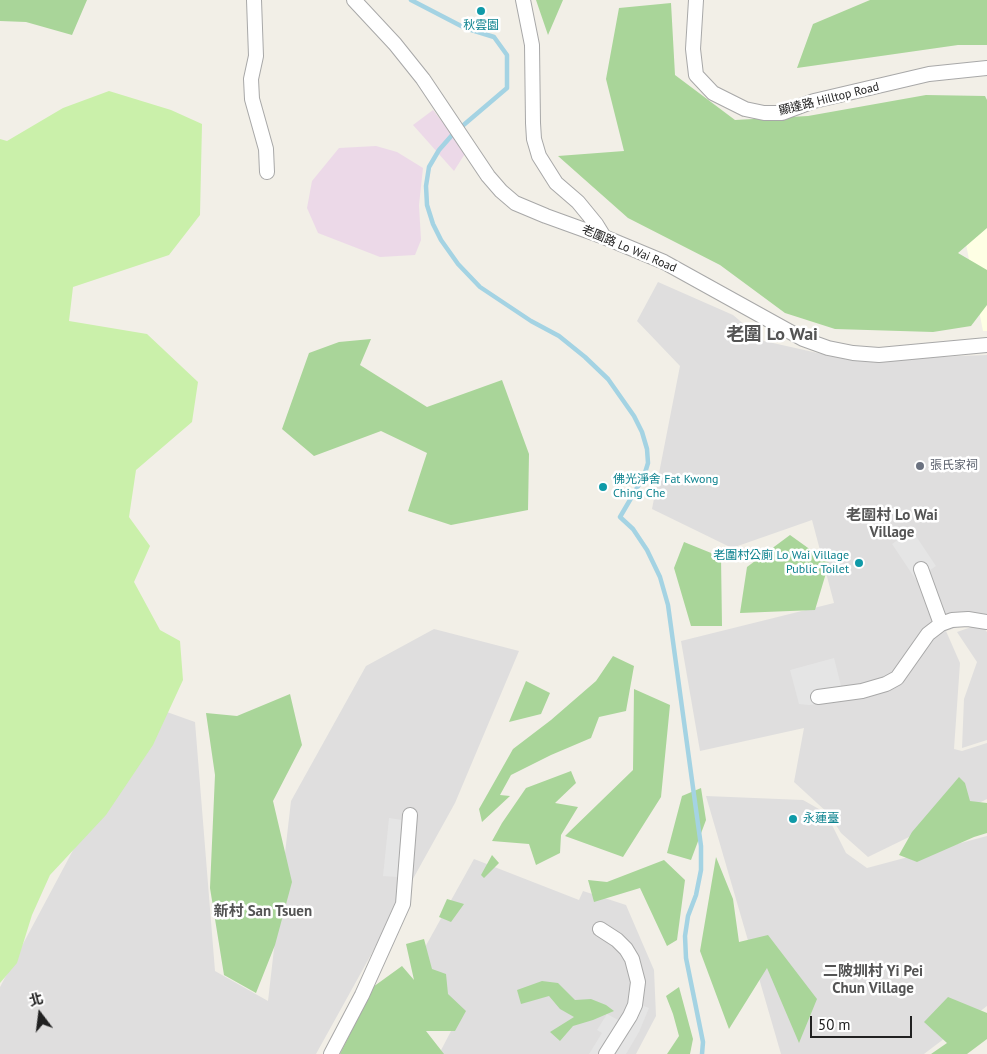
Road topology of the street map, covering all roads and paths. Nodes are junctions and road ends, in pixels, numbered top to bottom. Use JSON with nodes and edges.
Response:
{"nodes":[{"id":1,"x":254,"y":0,"type":"edge"},
{"id":2,"x":354,"y":0,"type":"edge"},
{"id":3,"x":523,"y":0,"type":"edge"},
{"id":4,"x":696,"y":0,"type":"edge"},
{"id":5,"x":987,"y":68,"type":"edge"},
{"id":6,"x":267,"y":172,"type":"dead end"},
{"id":7,"x":604,"y":237,"type":"junction"},
{"id":8,"x":987,"y":345,"type":"edge"},
{"id":9,"x":921,"y":569,"type":"dead end"},
{"id":10,"x":987,"y":622,"type":"edge"},
{"id":11,"x":941,"y":624,"type":"junction"},
{"id":12,"x":818,"y":697,"type":"dead end"},
{"id":13,"x":410,"y":815,"type":"dead end"},
{"id":14,"x":600,"y":930,"type":"dead end"},
{"id":15,"x":331,"y":1054,"type":"edge"},
{"id":16,"x":606,"y":1054,"type":"edge"}],
"edges":[{"from":1,"to":6,"type":"street"},
{"from":2,"to":7,"type":"street","name":"老圍路 Lo Wai Road"},
{"from":3,"to":7,"type":"street"},
{"from":4,"to":5,"type":"street","name":"顯達路 Hilltop Road"},
{"from":7,"to":8,"type":"street","name":"老圍路 Lo Wai Road"},
{"from":9,"to":11,"type":"street"},
{"from":10,"to":11,"type":"street"},
{"from":11,"to":12,"type":"street"},
{"from":13,"to":15,"type":"street"},
{"from":14,"to":16,"type":"street"}]}
